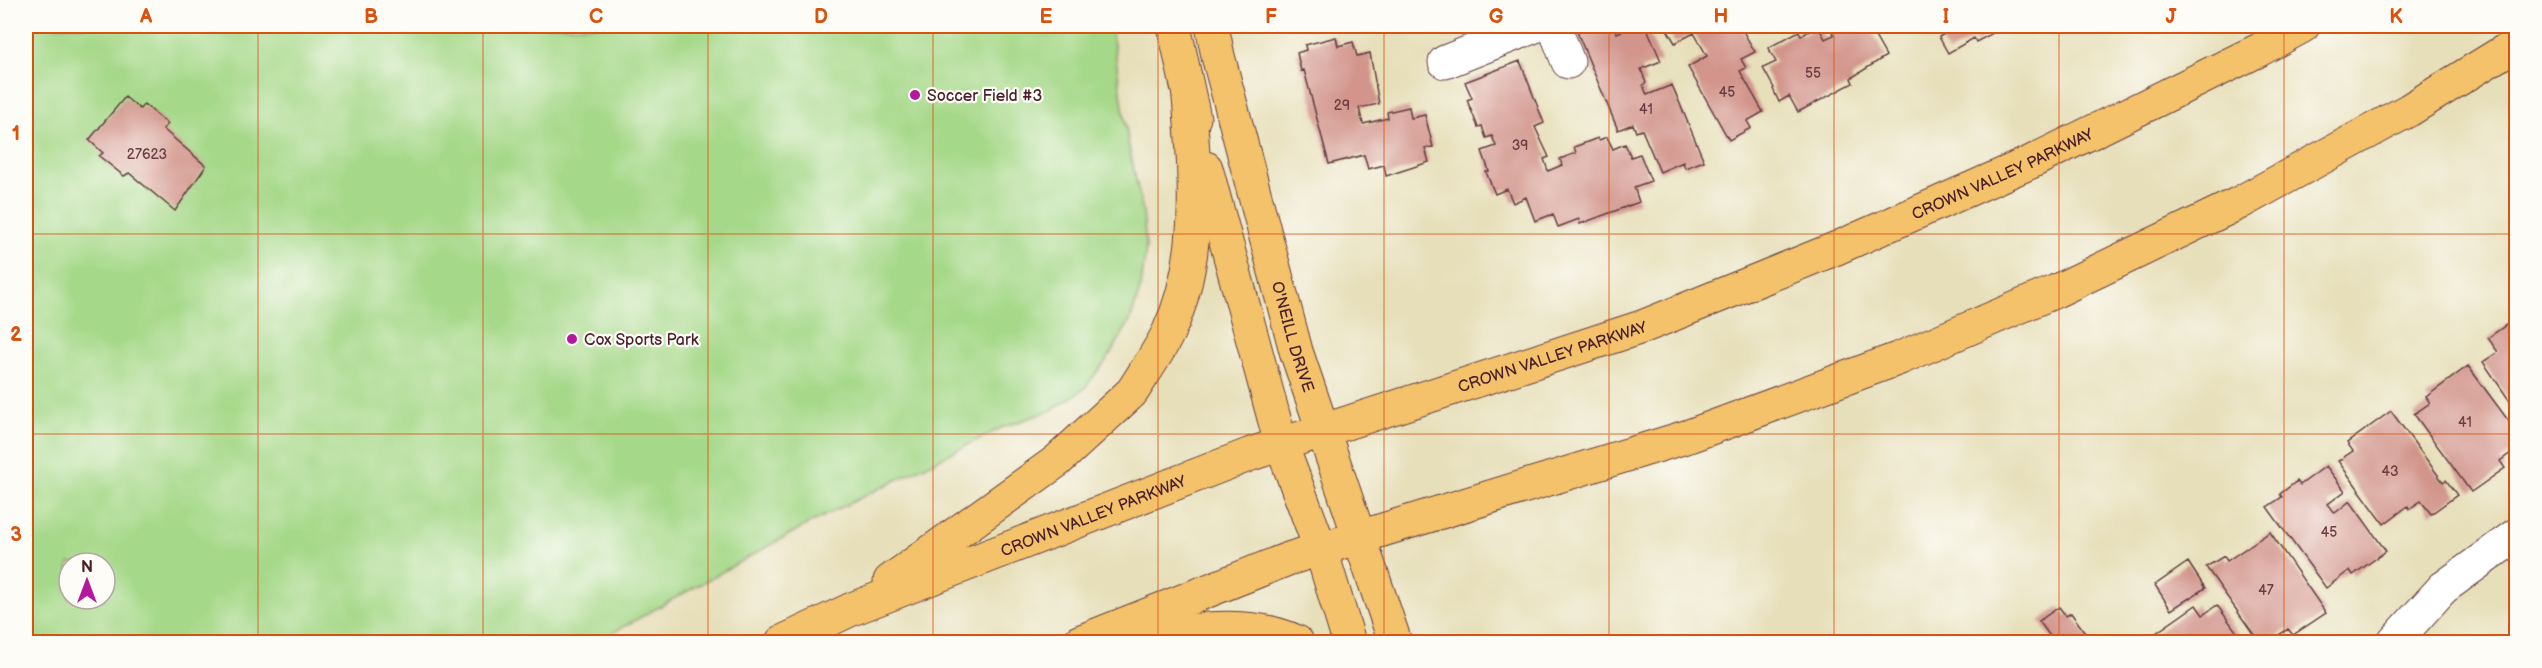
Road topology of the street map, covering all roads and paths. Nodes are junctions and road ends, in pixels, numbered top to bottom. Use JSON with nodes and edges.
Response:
{"nodes":[{"id":1,"x":1174,"y":26,"type":"edge"},
{"id":2,"x":1212,"y":26,"type":"edge"},
{"id":3,"x":1535,"y":26,"type":"edge"},
{"id":4,"x":1554,"y":26,"type":"edge"},
{"id":5,"x":2302,"y":26,"type":"edge"},
{"id":6,"x":2517,"y":44,"type":"edge"},
{"id":7,"x":1445,"y":62,"type":"dead end"},
{"id":8,"x":1568,"y":62,"type":"dead end"},
{"id":9,"x":1189,"y":97,"type":"junction"},
{"id":10,"x":1321,"y":429,"type":"junction"},
{"id":11,"x":1281,"y":444,"type":"junction"},
{"id":12,"x":2517,"y":535,"type":"edge"},
{"id":13,"x":1360,"y":537,"type":"junction"},
{"id":14,"x":1321,"y":550,"type":"junction"},
{"id":15,"x":852,"y":609,"type":"junction"},
{"id":16,"x":782,"y":642,"type":"edge"},
{"id":17,"x":1079,"y":642,"type":"edge"},
{"id":18,"x":1132,"y":642,"type":"edge"},
{"id":19,"x":1297,"y":642,"type":"edge"},
{"id":20,"x":1350,"y":642,"type":"edge"},
{"id":21,"x":1395,"y":642,"type":"edge"},
{"id":22,"x":2394,"y":642,"type":"edge"}],
"edges":[{"from":1,"to":9,"type":"main road"},
{"from":2,"to":10,"type":"main road","name":"O'NEILL DRIVE"},
{"from":3,"to":7,"type":"street"},
{"from":4,"to":8,"type":"street"},
{"from":5,"to":10,"type":"main road","name":"CROWN VALLEY PARKWAY"},
{"from":6,"to":13,"type":"main road"},
{"from":9,"to":11,"type":"main road"},
{"from":9,"to":15,"type":"main road"},
{"from":10,"to":11,"type":"main road","name":"CROWN VALLEY PARKWAY"},
{"from":10,"to":13,"type":"main road","name":"O'NEILL DRIVE"},
{"from":11,"to":14,"type":"main road"},
{"from":11,"to":15,"type":"main road","name":"CROWN VALLEY PARKWAY"},
{"from":12,"to":22,"type":"street"},
{"from":13,"to":14,"type":"main road"},
{"from":13,"to":21,"type":"main road","name":"O'NEILL DRIVE"},
{"from":14,"to":17,"type":"main road"},
{"from":14,"to":20,"type":"main road"},
{"from":15,"to":16,"type":"main road","name":"CROWN VALLEY PARKWAY"},
{"from":18,"to":19,"type":"main road"}]}
